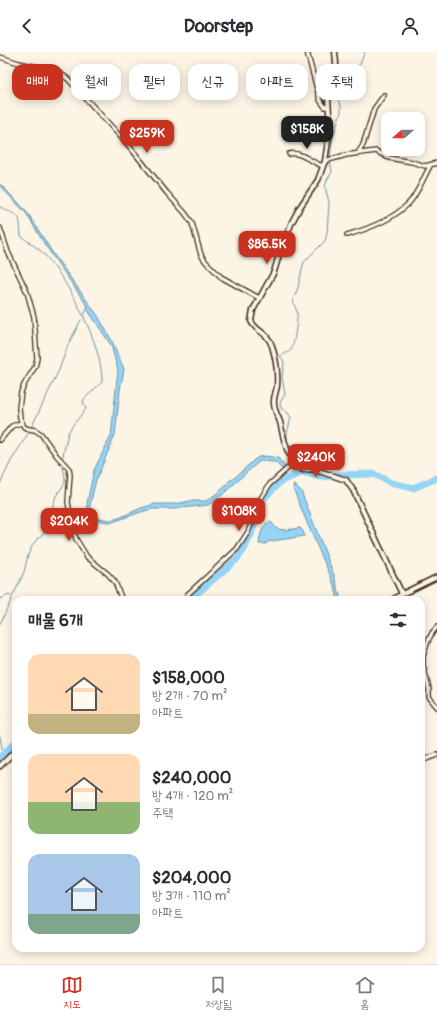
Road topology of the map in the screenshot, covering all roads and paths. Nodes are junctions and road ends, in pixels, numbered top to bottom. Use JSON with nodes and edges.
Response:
{"nodes":[{"id":1,"x":307,"y":52,"type":"edge"},
{"id":2,"x":335,"y":52,"type":"edge"},
{"id":3,"x":0,"y":57,"type":"edge"},
{"id":4,"x":384,"y":95,"type":"dead end"},
{"id":5,"x":328,"y":107,"type":"junction"},
{"id":6,"x":358,"y":153,"type":"junction"},
{"id":7,"x":289,"y":154,"type":"dead end"},
{"id":8,"x":325,"y":161,"type":"junction"},
{"id":9,"x":437,"y":163,"type":"edge"},
{"id":10,"x":323,"y":166,"type":"junction"},
{"id":11,"x":430,"y":166,"type":"junction"},
{"id":12,"x":0,"y":228,"type":"edge"},
{"id":13,"x":347,"y":235,"type":"dead end"},
{"id":14,"x":259,"y":298,"type":"junction"},
{"id":15,"x":21,"y":424,"type":"junction"},
{"id":16,"x":0,"y":440,"type":"edge"},
{"id":17,"x":292,"y":461,"type":"junction"},
{"id":18,"x":437,"y":577,"type":"edge"},
{"id":19,"x":402,"y":594,"type":"junction"},
{"id":20,"x":120,"y":596,"type":"edge"},
{"id":21,"x":187,"y":596,"type":"edge"},
{"id":22,"x":398,"y":596,"type":"edge"},
{"id":23,"x":437,"y":628,"type":"edge"},
{"id":24,"x":425,"y":651,"type":"edge"},
{"id":25,"x":425,"y":673,"type":"edge"},
{"id":26,"x":437,"y":707,"type":"edge"},
{"id":27,"x":12,"y":754,"type":"edge"},
{"id":28,"x":437,"y":755,"type":"edge"},
{"id":29,"x":425,"y":760,"type":"edge"},
{"id":30,"x":0,"y":766,"type":"edge"}],
"edges":[{"from":1,"to":5,"type":"street"},
{"from":2,"to":5,"type":"street"},
{"from":3,"to":14,"type":"street"},
{"from":4,"to":6,"type":"street"},
{"from":5,"to":8,"type":"street"},
{"from":6,"to":8,"type":"street"},
{"from":6,"to":11,"type":"street"},
{"from":7,"to":10,"type":"street"},
{"from":8,"to":10,"type":"street"},
{"from":9,"to":11,"type":"street"},
{"from":10,"to":14,"type":"street"},
{"from":11,"to":13,"type":"street"},
{"from":12,"to":15,"type":"street"},
{"from":14,"to":17,"type":"street"},
{"from":15,"to":16,"type":"street"},
{"from":15,"to":20,"type":"street"},
{"from":17,"to":19,"type":"street"},
{"from":17,"to":21,"type":"street"},
{"from":18,"to":19,"type":"street"},
{"from":19,"to":22,"type":"street"},
{"from":23,"to":24,"type":"street"},
{"from":25,"to":26,"type":"street"},
{"from":27,"to":30,"type":"street"},
{"from":28,"to":29,"type":"street"}]}
